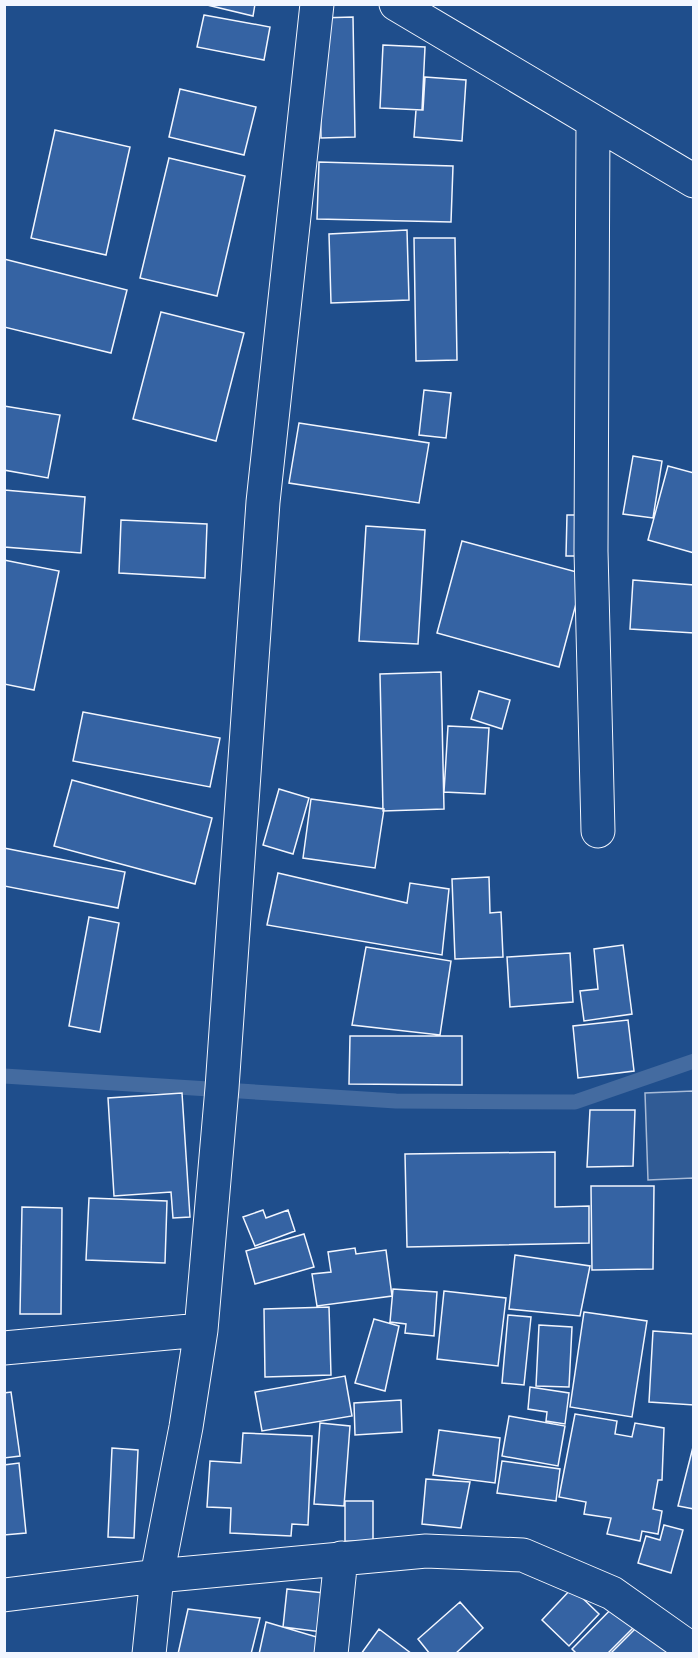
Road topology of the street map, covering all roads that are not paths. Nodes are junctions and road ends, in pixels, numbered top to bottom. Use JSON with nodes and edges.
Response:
{"nodes":[{"id":1,"x":317,"y":4,"type":"edge"},
{"id":2,"x":396,"y":4,"type":"edge"},
{"id":3,"x":593,"y":122,"type":"junction"},
{"id":4,"x":693,"y":181,"type":"edge"},
{"id":5,"x":598,"y":831,"type":"dead end"},
{"id":6,"x":201,"y":1330,"type":"junction"},
{"id":7,"x":4,"y":1348,"type":"edge"},
{"id":8,"x":340,"y":1558,"type":"junction"},
{"id":9,"x":157,"y":1576,"type":"junction"},
{"id":10,"x":4,"y":1595,"type":"edge"},
{"id":11,"x":693,"y":1651,"type":"edge"},
{"id":12,"x":150,"y":1653,"type":"edge"},
{"id":13,"x":332,"y":1653,"type":"edge"}],
"edges":[{"from":1,"to":6,"type":"street"},
{"from":2,"to":3,"type":"street"},
{"from":3,"to":4,"type":"street"},
{"from":3,"to":5,"type":"street"},
{"from":6,"to":7,"type":"street"},
{"from":6,"to":9,"type":"street"},
{"from":8,"to":9,"type":"street"},
{"from":8,"to":11,"type":"street"},
{"from":8,"to":13,"type":"street"},
{"from":9,"to":10,"type":"street"},
{"from":9,"to":12,"type":"street"}]}
